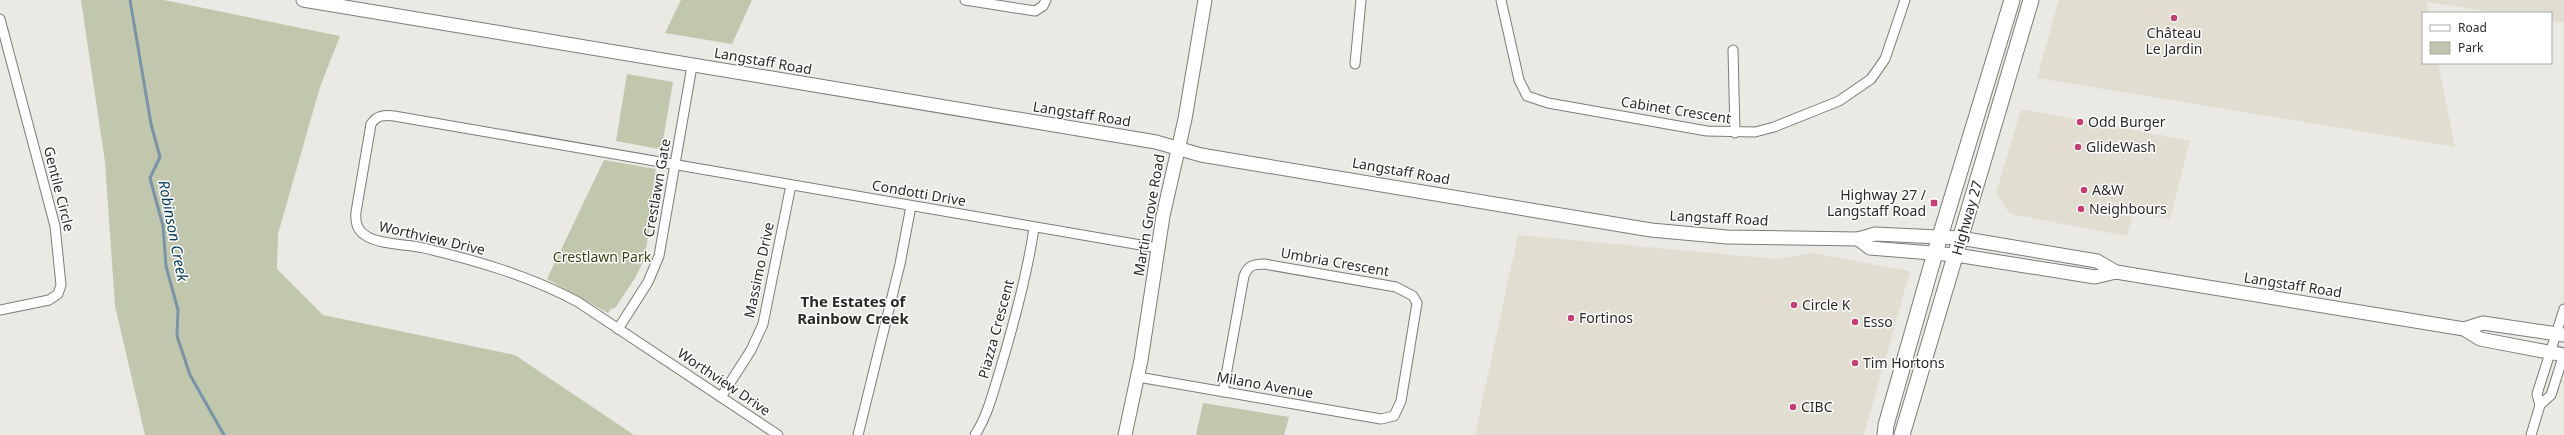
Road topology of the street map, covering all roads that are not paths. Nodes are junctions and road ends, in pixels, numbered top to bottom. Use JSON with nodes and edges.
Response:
{"nodes":[{"id":1,"x":303,"y":0,"type":"edge"},
{"id":2,"x":965,"y":0,"type":"edge"},
{"id":3,"x":1046,"y":0,"type":"edge"},
{"id":4,"x":1206,"y":0,"type":"edge"},
{"id":5,"x":1361,"y":0,"type":"edge"},
{"id":6,"x":1502,"y":0,"type":"edge"},
{"id":7,"x":1905,"y":0,"type":"edge"},
{"id":8,"x":2012,"y":0,"type":"edge"},
{"id":9,"x":2030,"y":0,"type":"edge"},
{"id":10,"x":0,"y":19,"type":"edge"},
{"id":11,"x":2,"y":34,"type":"edge"},
{"id":12,"x":1733,"y":50,"type":"dead end"},
{"id":13,"x":1355,"y":64,"type":"dead end"},
{"id":14,"x":692,"y":66,"type":"junction"},
{"id":15,"x":1735,"y":133,"type":"junction"},
{"id":16,"x":1178,"y":148,"type":"junction"},
{"id":17,"x":675,"y":166,"type":"junction"},
{"id":18,"x":791,"y":185,"type":"junction"},
{"id":19,"x":911,"y":206,"type":"junction"},
{"id":20,"x":1034,"y":228,"type":"junction"},
{"id":21,"x":1940,"y":236,"type":"junction"},
{"id":22,"x":1960,"y":238,"type":"junction"},
{"id":23,"x":1858,"y":239,"type":"junction"},
{"id":24,"x":1158,"y":248,"type":"junction"},
{"id":25,"x":1935,"y":253,"type":"junction"},
{"id":26,"x":1956,"y":255,"type":"junction"},
{"id":27,"x":2116,"y":272,"type":"junction"},
{"id":28,"x":2564,"y":308,"type":"edge"},
{"id":29,"x":0,"y":310,"type":"edge"},
{"id":30,"x":618,"y":328,"type":"junction"},
{"id":31,"x":2464,"y":329,"type":"junction"},
{"id":32,"x":2559,"y":334,"type":"edge"},
{"id":33,"x":2549,"y":352,"type":"junction"},
{"id":34,"x":2564,"y":355,"type":"edge"},
{"id":35,"x":1138,"y":377,"type":"junction"},
{"id":36,"x":1223,"y":392,"type":"junction"},
{"id":37,"x":721,"y":397,"type":"junction"},
{"id":38,"x":2540,"y":405,"type":"junction"},
{"id":39,"x":1388,"y":419,"type":"joint"},
{"id":40,"x":778,"y":435,"type":"edge"},
{"id":41,"x":858,"y":435,"type":"edge"},
{"id":42,"x":975,"y":435,"type":"edge"},
{"id":43,"x":1125,"y":435,"type":"edge"},
{"id":44,"x":1886,"y":435,"type":"edge"},
{"id":45,"x":1902,"y":435,"type":"edge"},
{"id":46,"x":2531,"y":435,"type":"edge"}],
"edges":[{"from":1,"to":14,"type":"street","name":"Langstaff Road"},
{"from":2,"to":3,"type":"street"},
{"from":4,"to":16,"type":"street","name":"Martin Grove Road"},
{"from":5,"to":13,"type":"street"},
{"from":6,"to":15,"type":"street","name":"Cabinet Crescent"},
{"from":7,"to":15,"type":"street","name":"Cabinet Crescent"},
{"from":8,"to":21,"type":"main road","name":"Highway 27"},
{"from":9,"to":22,"type":"main road","name":"Highway 27"},
{"from":10,"to":11,"type":"street","name":"Gentile Circle"},
{"from":11,"to":29,"type":"street","name":"Gentile Circle"},
{"from":12,"to":15,"type":"street"},
{"from":14,"to":16,"type":"street","name":"Langstaff Road"},
{"from":14,"to":17,"type":"street","name":"Crestlawn Gate"},
{"from":16,"to":23,"type":"street","name":"Langstaff Road"},
{"from":16,"to":24,"type":"street","name":"Martin Grove Road"},
{"from":17,"to":18,"type":"street","name":"Condotti Drive"},
{"from":17,"to":30,"type":"street","name":"Crestlawn Gate"},
{"from":17,"to":30,"type":"street","name":"Worthview Drive"},
{"from":18,"to":19,"type":"street","name":"Condotti Drive"},
{"from":18,"to":37,"type":"street","name":"Massimo Drive"},
{"from":19,"to":20,"type":"street","name":"Condotti Drive"},
{"from":19,"to":41,"type":"street"},
{"from":20,"to":24,"type":"street","name":"Condotti Drive"},
{"from":20,"to":42,"type":"street","name":"Piazza Crescent"},
{"from":21,"to":22,"type":"street","name":"Langstaff Road"},
{"from":21,"to":23,"type":"street","name":"Langstaff Road"},
{"from":21,"to":25,"type":"main road","name":"Highway 27"},
{"from":22,"to":26,"type":"main road","name":"Highway 27"},
{"from":22,"to":27,"type":"street","name":"Langstaff Road"},
{"from":23,"to":25,"type":"street","name":"Langstaff Road"},
{"from":24,"to":35,"type":"street","name":"Martin Grove Road"},
{"from":25,"to":26,"type":"street","name":"Langstaff Road"},
{"from":25,"to":44,"type":"main road","name":"Highway 27"},
{"from":26,"to":27,"type":"street","name":"Langstaff Road"},
{"from":26,"to":45,"type":"main road","name":"Highway 27"},
{"from":27,"to":31,"type":"street","name":"Langstaff Road"},
{"from":28,"to":32,"type":"street"},
{"from":30,"to":37,"type":"street","name":"Worthview Drive"},
{"from":31,"to":32,"type":"street","name":"Langstaff Road"},
{"from":31,"to":33,"type":"street","name":"Langstaff Road"},
{"from":32,"to":33,"type":"street"},
{"from":33,"to":34,"type":"street","name":"Langstaff Road"},
{"from":33,"to":38,"type":"street"},
{"from":34,"to":38,"type":"street"},
{"from":35,"to":36,"type":"street","name":"Milano Avenue"},
{"from":35,"to":43,"type":"street","name":"Martin Grove Road"},
{"from":36,"to":39,"type":"street","name":"Milano Avenue"},
{"from":36,"to":39,"type":"street","name":"Umbria Crescent"},
{"from":37,"to":40,"type":"street","name":"Worthview Drive"},
{"from":38,"to":46,"type":"street"}]}
